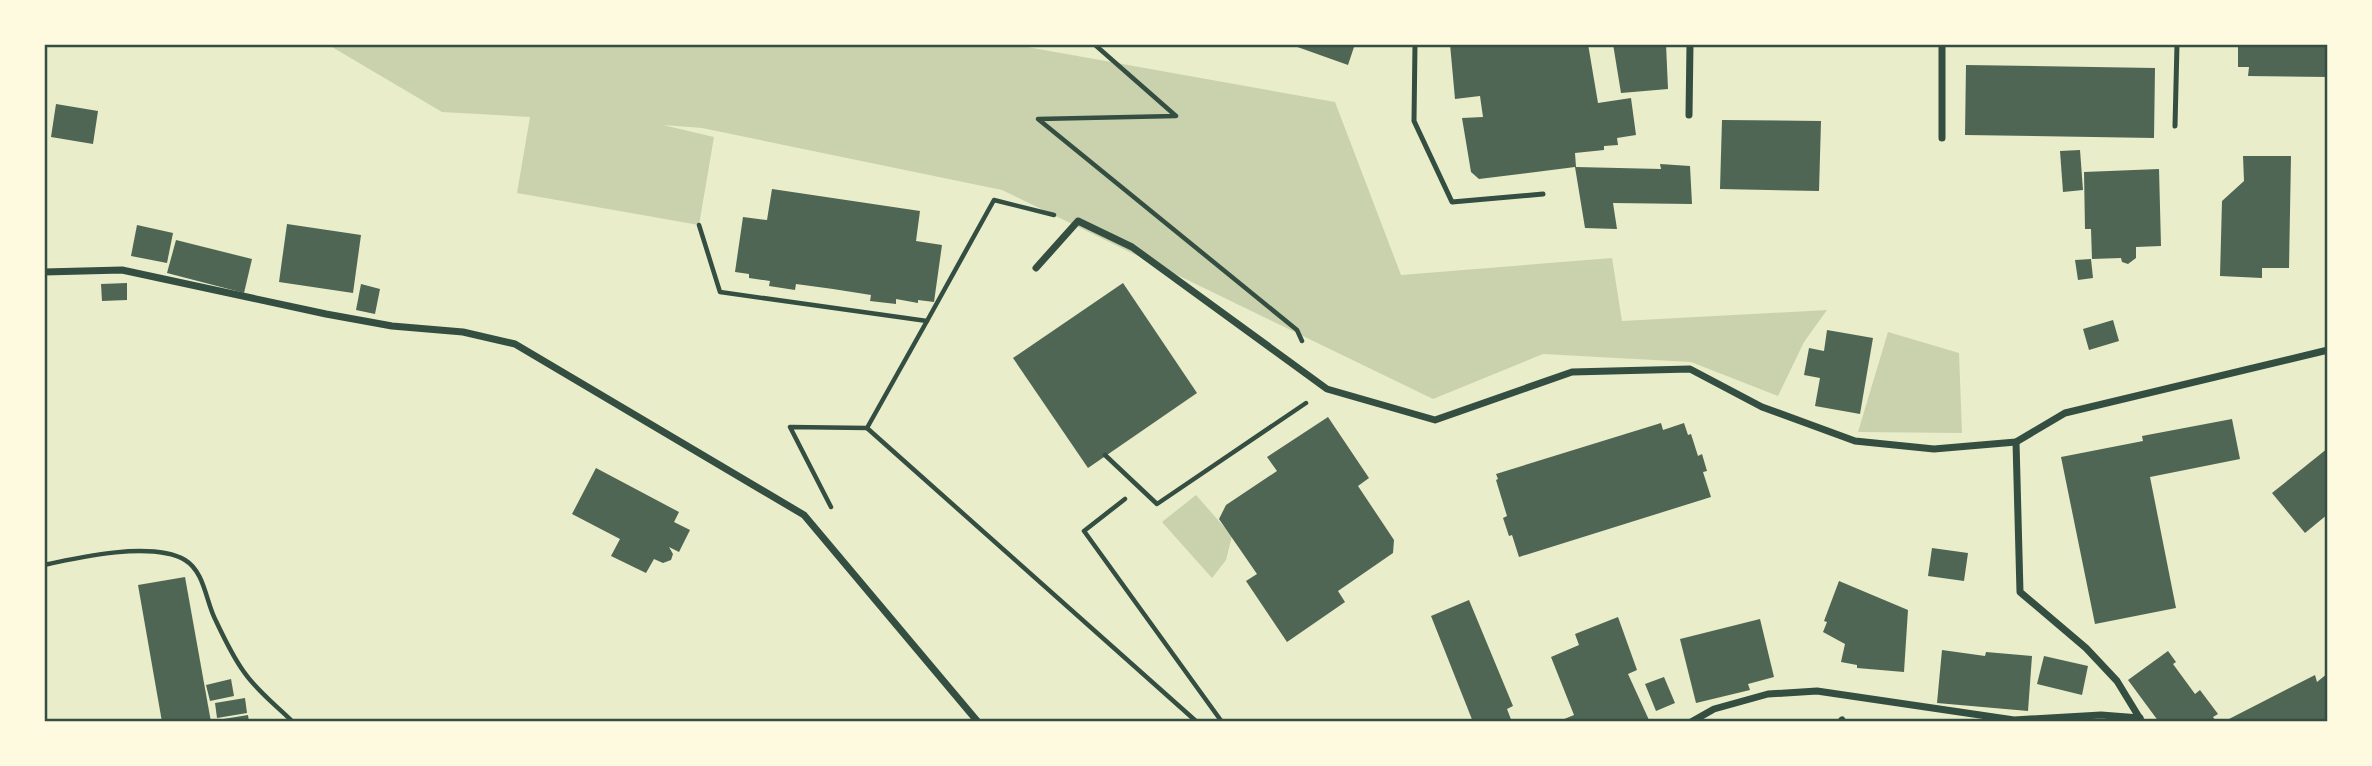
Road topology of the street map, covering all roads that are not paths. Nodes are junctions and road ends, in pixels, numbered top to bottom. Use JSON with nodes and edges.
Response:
{"nodes":[{"id":1,"x":1415,"y":44,"type":"edge"},
{"id":2,"x":1690,"y":44,"type":"edge"},
{"id":3,"x":1942,"y":44,"type":"edge"},
{"id":4,"x":2178,"y":44,"type":"edge"},
{"id":5,"x":1689,"y":115,"type":"dead end"},
{"id":6,"x":2175,"y":126,"type":"dead end"},
{"id":7,"x":1942,"y":138,"type":"dead end"},
{"id":8,"x":1543,"y":194,"type":"dead end"},
{"id":9,"x":1036,"y":268,"type":"dead end"},
{"id":10,"x":44,"y":272,"type":"edge"},
{"id":11,"x":2328,"y":350,"type":"edge"},
{"id":12,"x":2016,"y":442,"type":"junction"},
{"id":13,"x":2141,"y":720,"type":"edge"},
{"id":14,"x":978,"y":722,"type":"edge"},
{"id":15,"x":1691,"y":722,"type":"edge"}],
"edges":[{"from":1,"to":8,"type":"lane"},
{"from":2,"to":5,"type":"street"},
{"from":3,"to":7,"type":"street"},
{"from":4,"to":6,"type":"lane"},
{"from":9,"to":12,"type":"street"},
{"from":10,"to":14,"type":"street"},
{"from":11,"to":12,"type":"street"},
{"from":12,"to":13,"type":"street"},
{"from":13,"to":15,"type":"street"}]}
